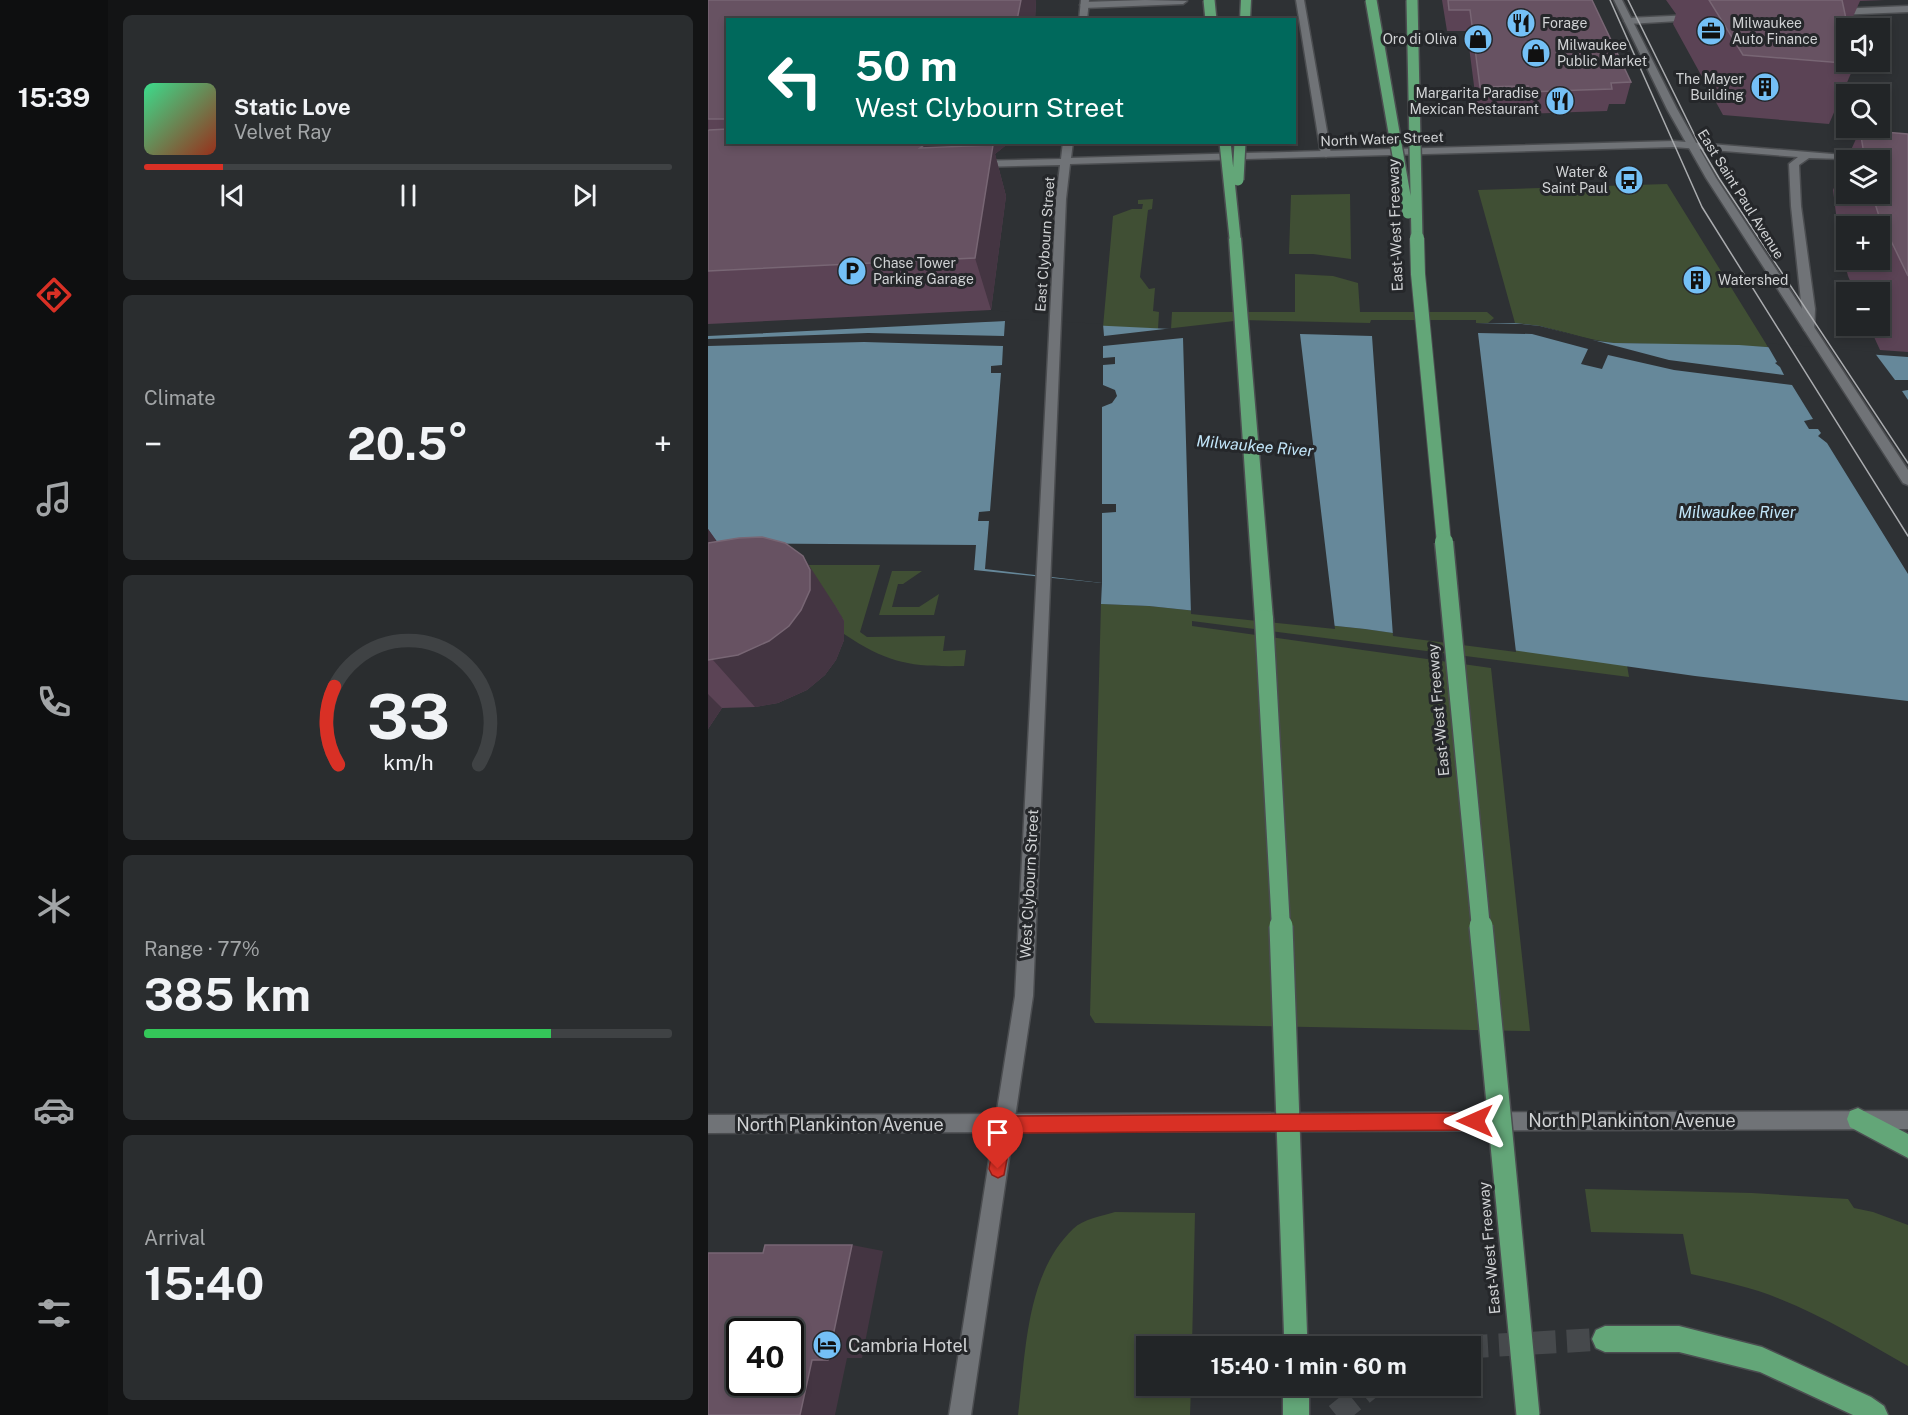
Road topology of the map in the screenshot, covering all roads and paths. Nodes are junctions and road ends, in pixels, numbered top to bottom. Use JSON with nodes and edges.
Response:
{"nodes":[{"id":1,"x":1209,"y":0,"type":"edge"},
{"id":2,"x":1246,"y":0,"type":"edge"},
{"id":3,"x":1300,"y":0,"type":"edge"},
{"id":4,"x":1371,"y":0,"type":"edge"},
{"id":5,"x":1412,"y":0,"type":"edge"},
{"id":6,"x":1618,"y":0,"type":"edge"},
{"id":7,"x":1183,"y":1,"type":"edge"},
{"id":8,"x":1084,"y":3,"type":"edge"},
{"id":9,"x":1908,"y":9,"type":"edge"},
{"id":10,"x":1823,"y":13,"type":"edge"},
{"id":11,"x":1083,"y":18,"type":"edge"},
{"id":12,"x":1211,"y":18,"type":"edge"},
{"id":13,"x":1245,"y":18,"type":"edge"},
{"id":14,"x":1698,"y":18,"type":"dead end"},
{"id":15,"x":1628,"y":21,"type":"junction"},
{"id":16,"x":1068,"y":144,"type":"edge"},
{"id":17,"x":1225,"y":144,"type":"edge"},
{"id":18,"x":1240,"y":144,"type":"edge"},
{"id":19,"x":1691,"y":144,"type":"junction"},
{"id":20,"x":1326,"y":154,"type":"junction"},
{"id":21,"x":1808,"y":154,"type":"junction"},
{"id":22,"x":1836,"y":157,"type":"edge"},
{"id":23,"x":1066,"y":161,"type":"junction"},
{"id":24,"x":966,"y":165,"type":"edge"},
{"id":25,"x":1235,"y":238,"type":"junction"},
{"id":26,"x":1418,"y":274,"type":"junction"},
{"id":27,"x":1810,"y":330,"type":"junction"},
{"id":28,"x":1053,"y":349,"type":"joint"},
{"id":29,"x":1908,"y":480,"type":"edge"},
{"id":30,"x":1858,"y":1119,"type":"junction"},
{"id":31,"x":1908,"y":1120,"type":"edge"},
{"id":32,"x":708,"y":1124,"type":"edge"},
{"id":33,"x":1005,"y":1125,"type":"junction"},
{"id":34,"x":1908,"y":1147,"type":"edge"},
{"id":35,"x":1296,"y":1336,"type":"edge"},
{"id":36,"x":1605,"y":1340,"type":"tunnel mouth"},
{"id":37,"x":1296,"y":1396,"type":"edge"},
{"id":38,"x":960,"y":1415,"type":"edge"},
{"id":39,"x":1296,"y":1415,"type":"edge"},
{"id":40,"x":1528,"y":1415,"type":"edge"},
{"id":41,"x":1875,"y":1415,"type":"edge"}],
"edges":[{"from":1,"to":12,"type":"highway","bridge":true},
{"from":2,"to":13,"type":"highway"},
{"from":3,"to":20,"type":"main road"},
{"from":4,"to":26,"type":"highway","bridge":true},
{"from":5,"to":26,"type":"highway","name":"East-West Freeway","bridge":true},
{"from":6,"to":15,"type":"main road","name":"East Saint Paul Avenue"},
{"from":7,"to":8,"type":"main road"},
{"from":8,"to":11,"type":"main road"},
{"from":9,"to":10,"type":"main road"},
{"from":14,"to":15,"type":"main road"},
{"from":15,"to":19,"type":"main road","name":"East Saint Paul Avenue"},
{"from":16,"to":23,"type":"main road","name":"East Clybourn Street"},
{"from":17,"to":25,"type":"highway","bridge":true},
{"from":18,"to":25,"type":"highway","bridge":true},
{"from":19,"to":20,"type":"main road","name":"North Water Street"},
{"from":19,"to":21,"type":"main road","name":"North Water Street"},
{"from":19,"to":27,"type":"main road","name":"East Saint Paul Avenue"},
{"from":20,"to":23,"type":"main road","name":"North Water Street"},
{"from":21,"to":22,"type":"main road","name":"North Water Street"},
{"from":21,"to":27,"type":"main road"},
{"from":23,"to":24,"type":"main road","name":"North Water Street"},
{"from":23,"to":28,"type":"main road","name":"East Clybourn Street"},
{"from":25,"to":35,"type":"highway","bridge":true},
{"from":26,"to":40,"type":"highway","name":"East-West Freeway","bridge":true},
{"from":27,"to":29,"type":"main road","name":"East Saint Paul Avenue"},
{"from":28,"to":33,"type":"main road","name":"West Clybourn Street"},
{"from":30,"to":31,"type":"main road","name":"North Plankinton Avenue"},
{"from":30,"to":33,"type":"main road","name":"North Plankinton Avenue"},
{"from":30,"to":34,"type":"highway"},
{"from":32,"to":33,"type":"main road","name":"North Plankinton Avenue"},
{"from":33,"to":38,"type":"main road","name":"West Clybourn Street"},
{"from":36,"to":41,"type":"highway"},
{"from":37,"to":39,"type":"highway"}]}
